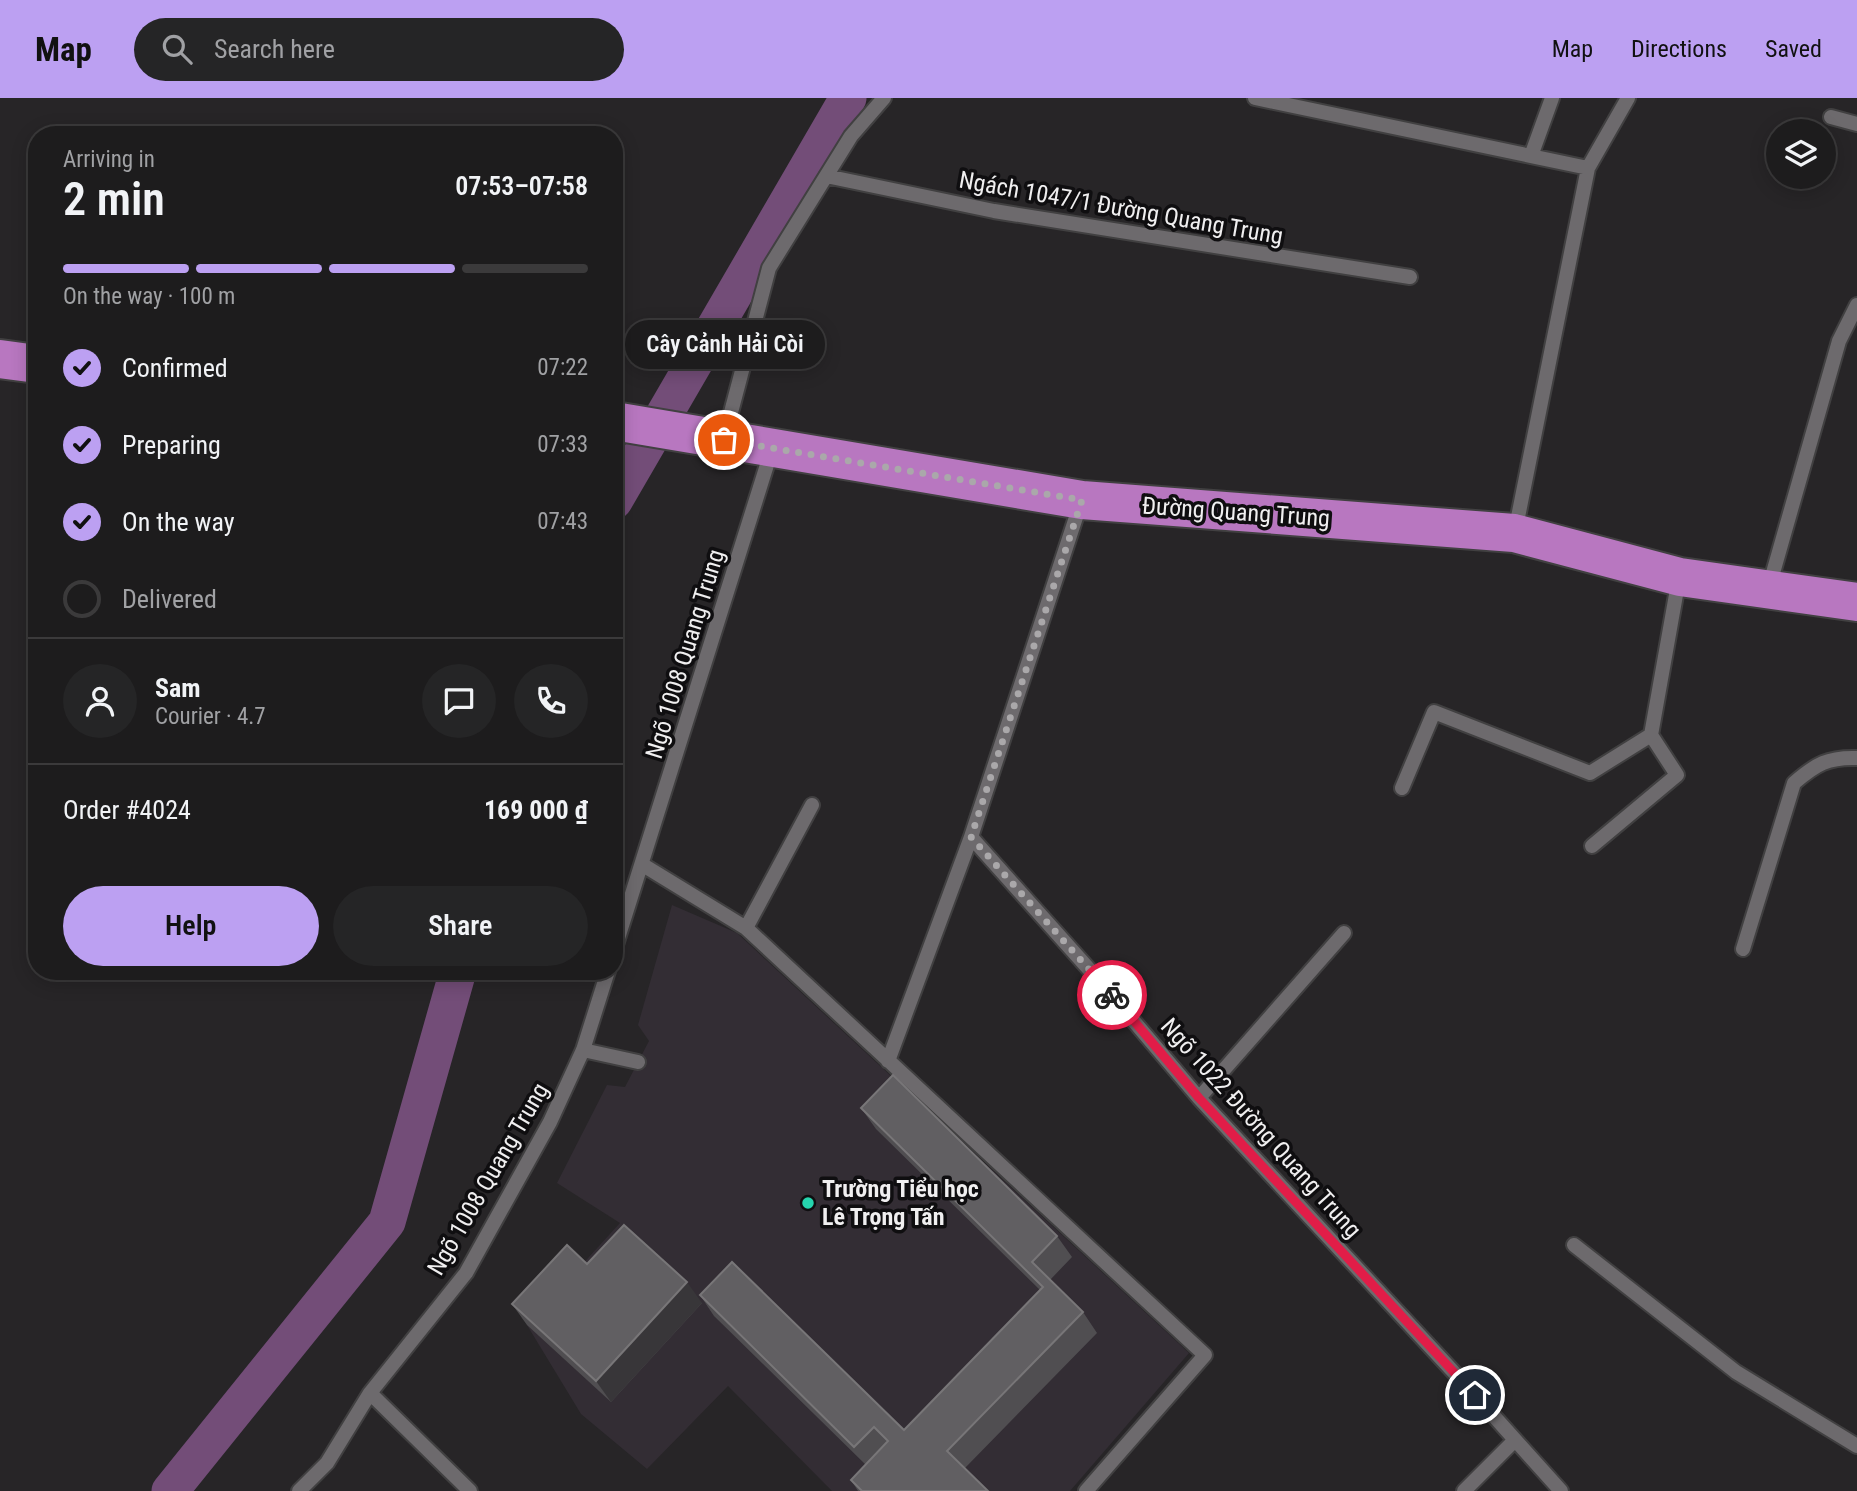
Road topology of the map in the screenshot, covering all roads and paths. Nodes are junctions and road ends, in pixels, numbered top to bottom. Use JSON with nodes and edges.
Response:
{"nodes":[{"id":1,"x":884,"y":98,"type":"edge"},
{"id":2,"x":1255,"y":98,"type":"edge"},
{"id":3,"x":1552,"y":98,"type":"edge"},
{"id":4,"x":1628,"y":98,"type":"edge"},
{"id":5,"x":1831,"y":117,"type":"dead end"},
{"id":6,"x":1857,"y":124,"type":"edge"},
{"id":7,"x":1531,"y":156,"type":"junction"},
{"id":8,"x":1588,"y":168,"type":"junction"},
{"id":9,"x":826,"y":176,"type":"junction"},
{"id":10,"x":1410,"y":276,"type":"dead end"},
{"id":11,"x":1857,"y":305,"type":"edge"},
{"id":12,"x":0,"y":359,"type":"edge"},
{"id":13,"x":28,"y":363,"type":"edge"},
{"id":14,"x":623,"y":423,"type":"edge"},
{"id":15,"x":724,"y":440,"type":"junction"},
{"id":16,"x":772,"y":449,"type":"junction"},
{"id":17,"x":1082,"y":500,"type":"junction"},
{"id":18,"x":1514,"y":533,"type":"junction"},
{"id":19,"x":1680,"y":577,"type":"junction"},
{"id":20,"x":1769,"y":590,"type":"junction"},
{"id":21,"x":1857,"y":602,"type":"edge"},
{"id":22,"x":1651,"y":735,"type":"junction"},
{"id":23,"x":1857,"y":758,"type":"edge"},
{"id":24,"x":1402,"y":788,"type":"dead end"},
{"id":25,"x":812,"y":805,"type":"dead end"},
{"id":26,"x":971,"y":837,"type":"junction"},
{"id":27,"x":1592,"y":846,"type":"dead end"},
{"id":28,"x":643,"y":865,"type":"junction"},
{"id":29,"x":623,"y":924,"type":"edge"},
{"id":30,"x":746,"y":928,"type":"junction"},
{"id":31,"x":1345,"y":933,"type":"dead end"},
{"id":32,"x":1743,"y":949,"type":"dead end"},
{"id":33,"x":605,"y":980,"type":"edge"},
{"id":34,"x":583,"y":1050,"type":"junction"},
{"id":35,"x":888,"y":1060,"type":"junction"},
{"id":36,"x":638,"y":1062,"type":"dead end"},
{"id":37,"x":1199,"y":1098,"type":"junction"},
{"id":38,"x":1574,"y":1245,"type":"dead end"},
{"id":39,"x":370,"y":1393,"type":"junction"},
{"id":40,"x":1515,"y":1440,"type":"junction"},
{"id":41,"x":1857,"y":1446,"type":"edge"},
{"id":42,"x":299,"y":1491,"type":"edge"},
{"id":43,"x":470,"y":1491,"type":"edge"},
{"id":44,"x":1086,"y":1491,"type":"edge"},
{"id":45,"x":1464,"y":1491,"type":"edge"},
{"id":46,"x":1561,"y":1491,"type":"edge"}],
"edges":[{"from":1,"to":9,"type":"lane"},
{"from":2,"to":7,"type":"lane"},
{"from":3,"to":7,"type":"lane"},
{"from":4,"to":8,"type":"lane"},
{"from":5,"to":6,"type":"lane"},
{"from":7,"to":8,"type":"lane"},
{"from":8,"to":18,"type":"lane"},
{"from":9,"to":10,"type":"lane","name":"Ngách 1047/1 Đường Quang Trung"},
{"from":9,"to":15,"type":"lane"},
{"from":11,"to":20,"type":"lane"},
{"from":12,"to":13,"type":"highway"},
{"from":14,"to":15,"type":"highway","name":"Đường Quang Trung"},
{"from":15,"to":16,"type":"highway","name":"Đường Quang Trung"},
{"from":16,"to":17,"type":"highway","name":"Đường Quang Trung"},
{"from":16,"to":28,"type":"lane","name":"Ngõ 1008 Quang Trung"},
{"from":17,"to":18,"type":"highway","name":"Đường Quang Trung"},
{"from":17,"to":26,"type":"lane"},
{"from":18,"to":19,"type":"highway","name":"Đường Quang Trung"},
{"from":19,"to":20,"type":"highway","name":"Đường Quang Trung"},
{"from":19,"to":22,"type":"lane"},
{"from":20,"to":21,"type":"highway","name":"Đường Quang Trung"},
{"from":22,"to":24,"type":"lane"},
{"from":22,"to":27,"type":"lane"},
{"from":23,"to":32,"type":"lane"},
{"from":25,"to":30,"type":"lane"},
{"from":26,"to":35,"type":"lane"},
{"from":26,"to":37,"type":"lane","name":"Ngõ 1022 Đường Quang Trung"},
{"from":28,"to":29,"type":"lane","name":"Ngõ 1008 Quang Trung"},
{"from":28,"to":30,"type":"lane"},
{"from":30,"to":35,"type":"lane"},
{"from":31,"to":37,"type":"lane"},
{"from":33,"to":34,"type":"lane","name":"Ngõ 1008 Quang Trung"},
{"from":34,"to":36,"type":"lane"},
{"from":34,"to":39,"type":"lane","name":"Ngõ 1008 Quang Trung"},
{"from":35,"to":44,"type":"lane"},
{"from":37,"to":40,"type":"lane","name":"Ngõ 1022 Đường Quang Trung"},
{"from":38,"to":41,"type":"lane"},
{"from":39,"to":42,"type":"lane","name":"Ngõ 1008 Quang Trung"},
{"from":39,"to":43,"type":"lane"},
{"from":40,"to":45,"type":"lane"},
{"from":40,"to":46,"type":"lane","name":"Ngõ 1022 Đường Quang Trung"}]}
